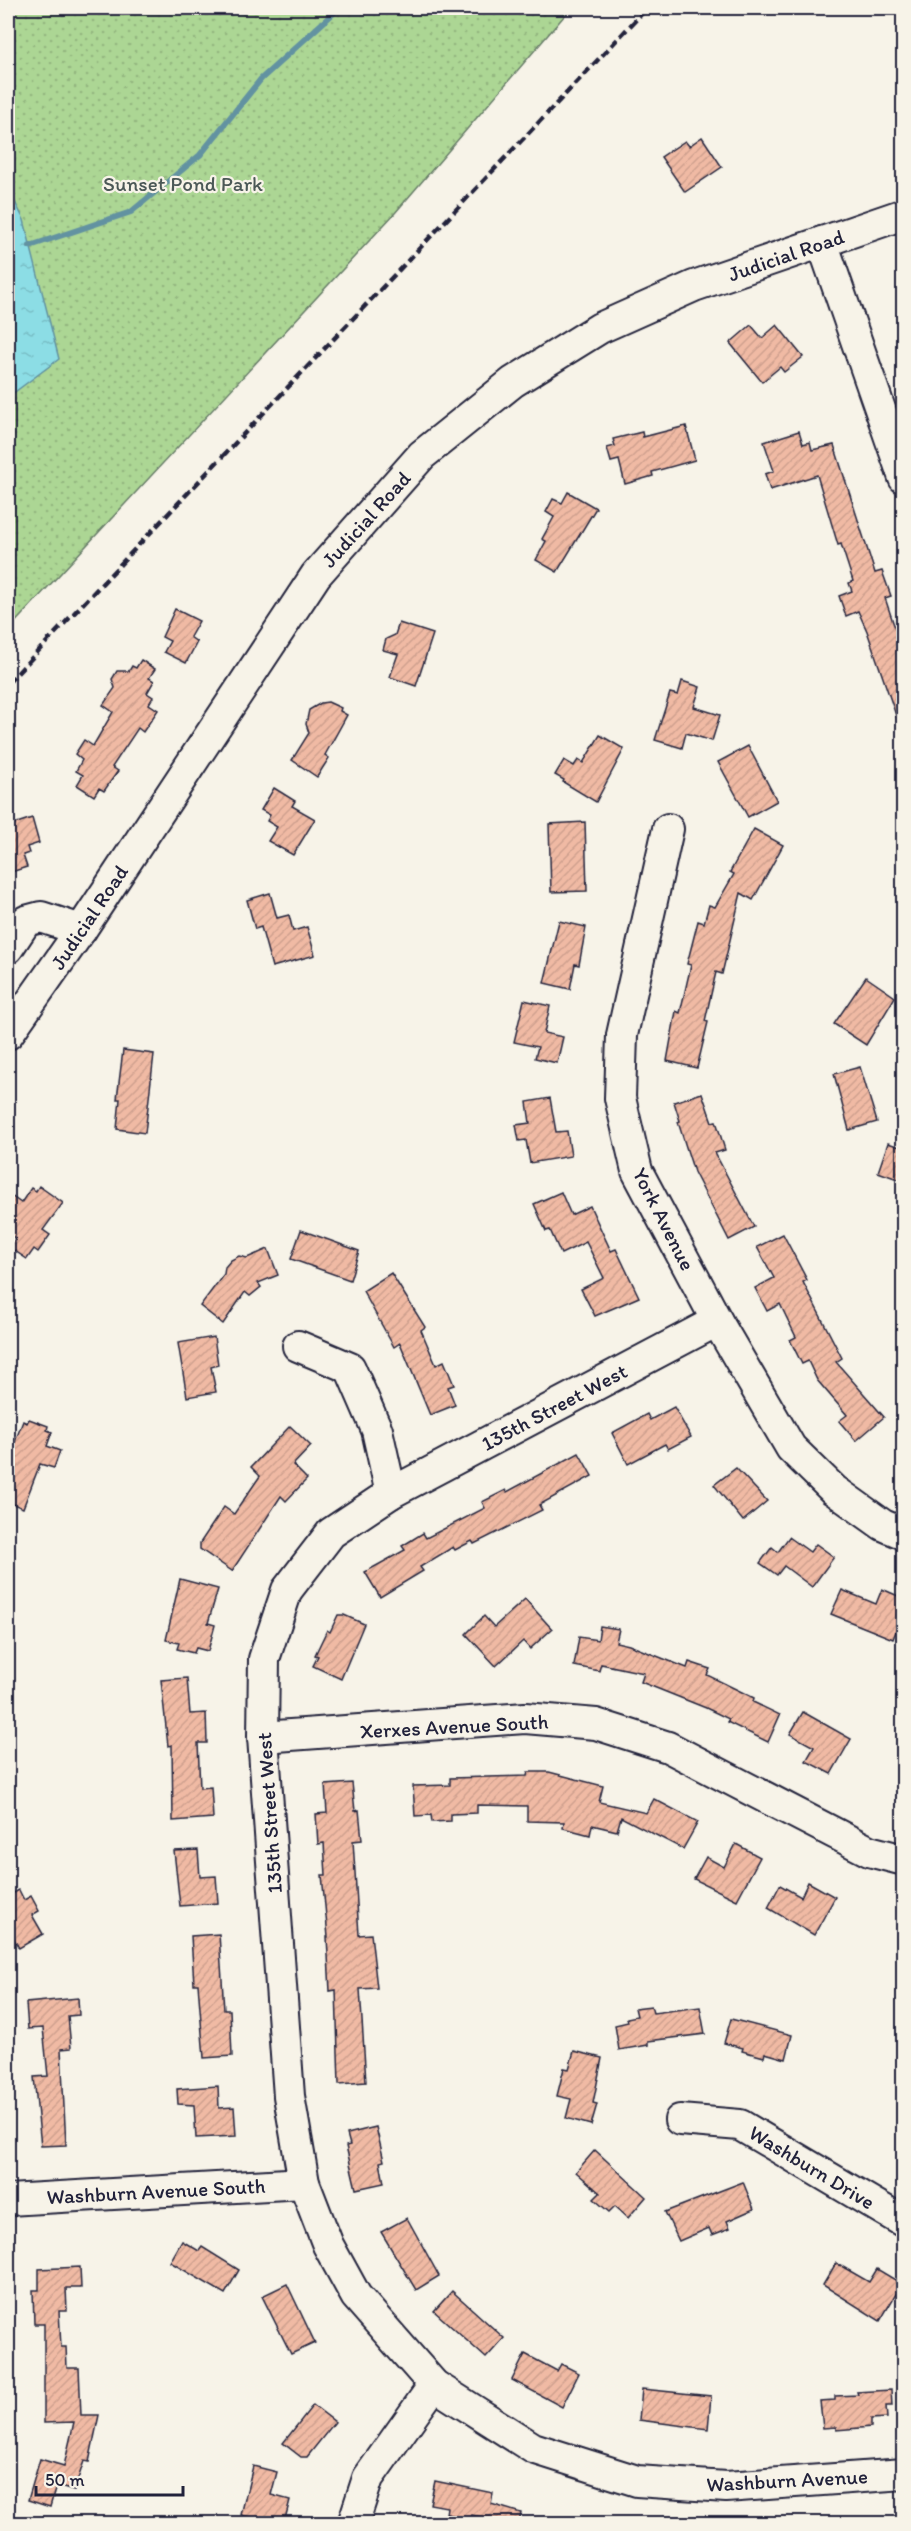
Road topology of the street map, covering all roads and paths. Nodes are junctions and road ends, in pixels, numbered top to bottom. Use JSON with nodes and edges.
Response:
{"nodes":[{"id":1,"x":903,"y":214,"type":"edge"},
{"id":2,"x":822,"y":242,"type":"junction"},
{"id":3,"x":903,"y":478,"type":"edge"},
{"id":4,"x":668,"y":830,"type":"dead end"},
{"id":5,"x":81,"y":930,"type":"junction"},
{"id":6,"x":8,"y":948,"type":"edge"},
{"id":7,"x":8,"y":1034,"type":"edge"},
{"id":8,"x":717,"y":1321,"type":"junction"},
{"id":9,"x":298,"y":1346,"type":"dead end"},
{"id":10,"x":391,"y":1493,"type":"junction"},
{"id":11,"x":903,"y":1534,"type":"edge"},
{"id":12,"x":262,"y":1737,"type":"junction"},
{"id":13,"x":903,"y":1860,"type":"edge"},
{"id":14,"x":680,"y":2120,"type":"dead end"},
{"id":15,"x":304,"y":2183,"type":"junction"},
{"id":16,"x":8,"y":2200,"type":"edge"},
{"id":17,"x":903,"y":2222,"type":"edge"},
{"id":18,"x":434,"y":2385,"type":"junction"},
{"id":19,"x":903,"y":2474,"type":"edge"},
{"id":20,"x":353,"y":2523,"type":"edge"}],
"edges":[{"from":1,"to":2,"type":"street","name":"Judicial Road"},
{"from":2,"to":3,"type":"street"},
{"from":2,"to":5,"type":"street","name":"Judicial Road"},
{"from":4,"to":8,"type":"street","name":"York Avenue"},
{"from":5,"to":6,"type":"street"},
{"from":5,"to":7,"type":"street","name":"Judicial Road"},
{"from":8,"to":10,"type":"street","name":"135th Street West"},
{"from":8,"to":11,"type":"street","name":"York Avenue"},
{"from":9,"to":10,"type":"street"},
{"from":10,"to":12,"type":"street","name":"135th Street West"},
{"from":12,"to":13,"type":"street","name":"Xerxes Avenue South"},
{"from":12,"to":15,"type":"street","name":"135th Street West"},
{"from":14,"to":17,"type":"street","name":"Washburn Drive"},
{"from":15,"to":16,"type":"street","name":"Washburn Avenue South"},
{"from":15,"to":18,"type":"street","name":"Washburn Avenue"},
{"from":18,"to":19,"type":"street","name":"Washburn Avenue"},
{"from":18,"to":20,"type":"street"}]}
